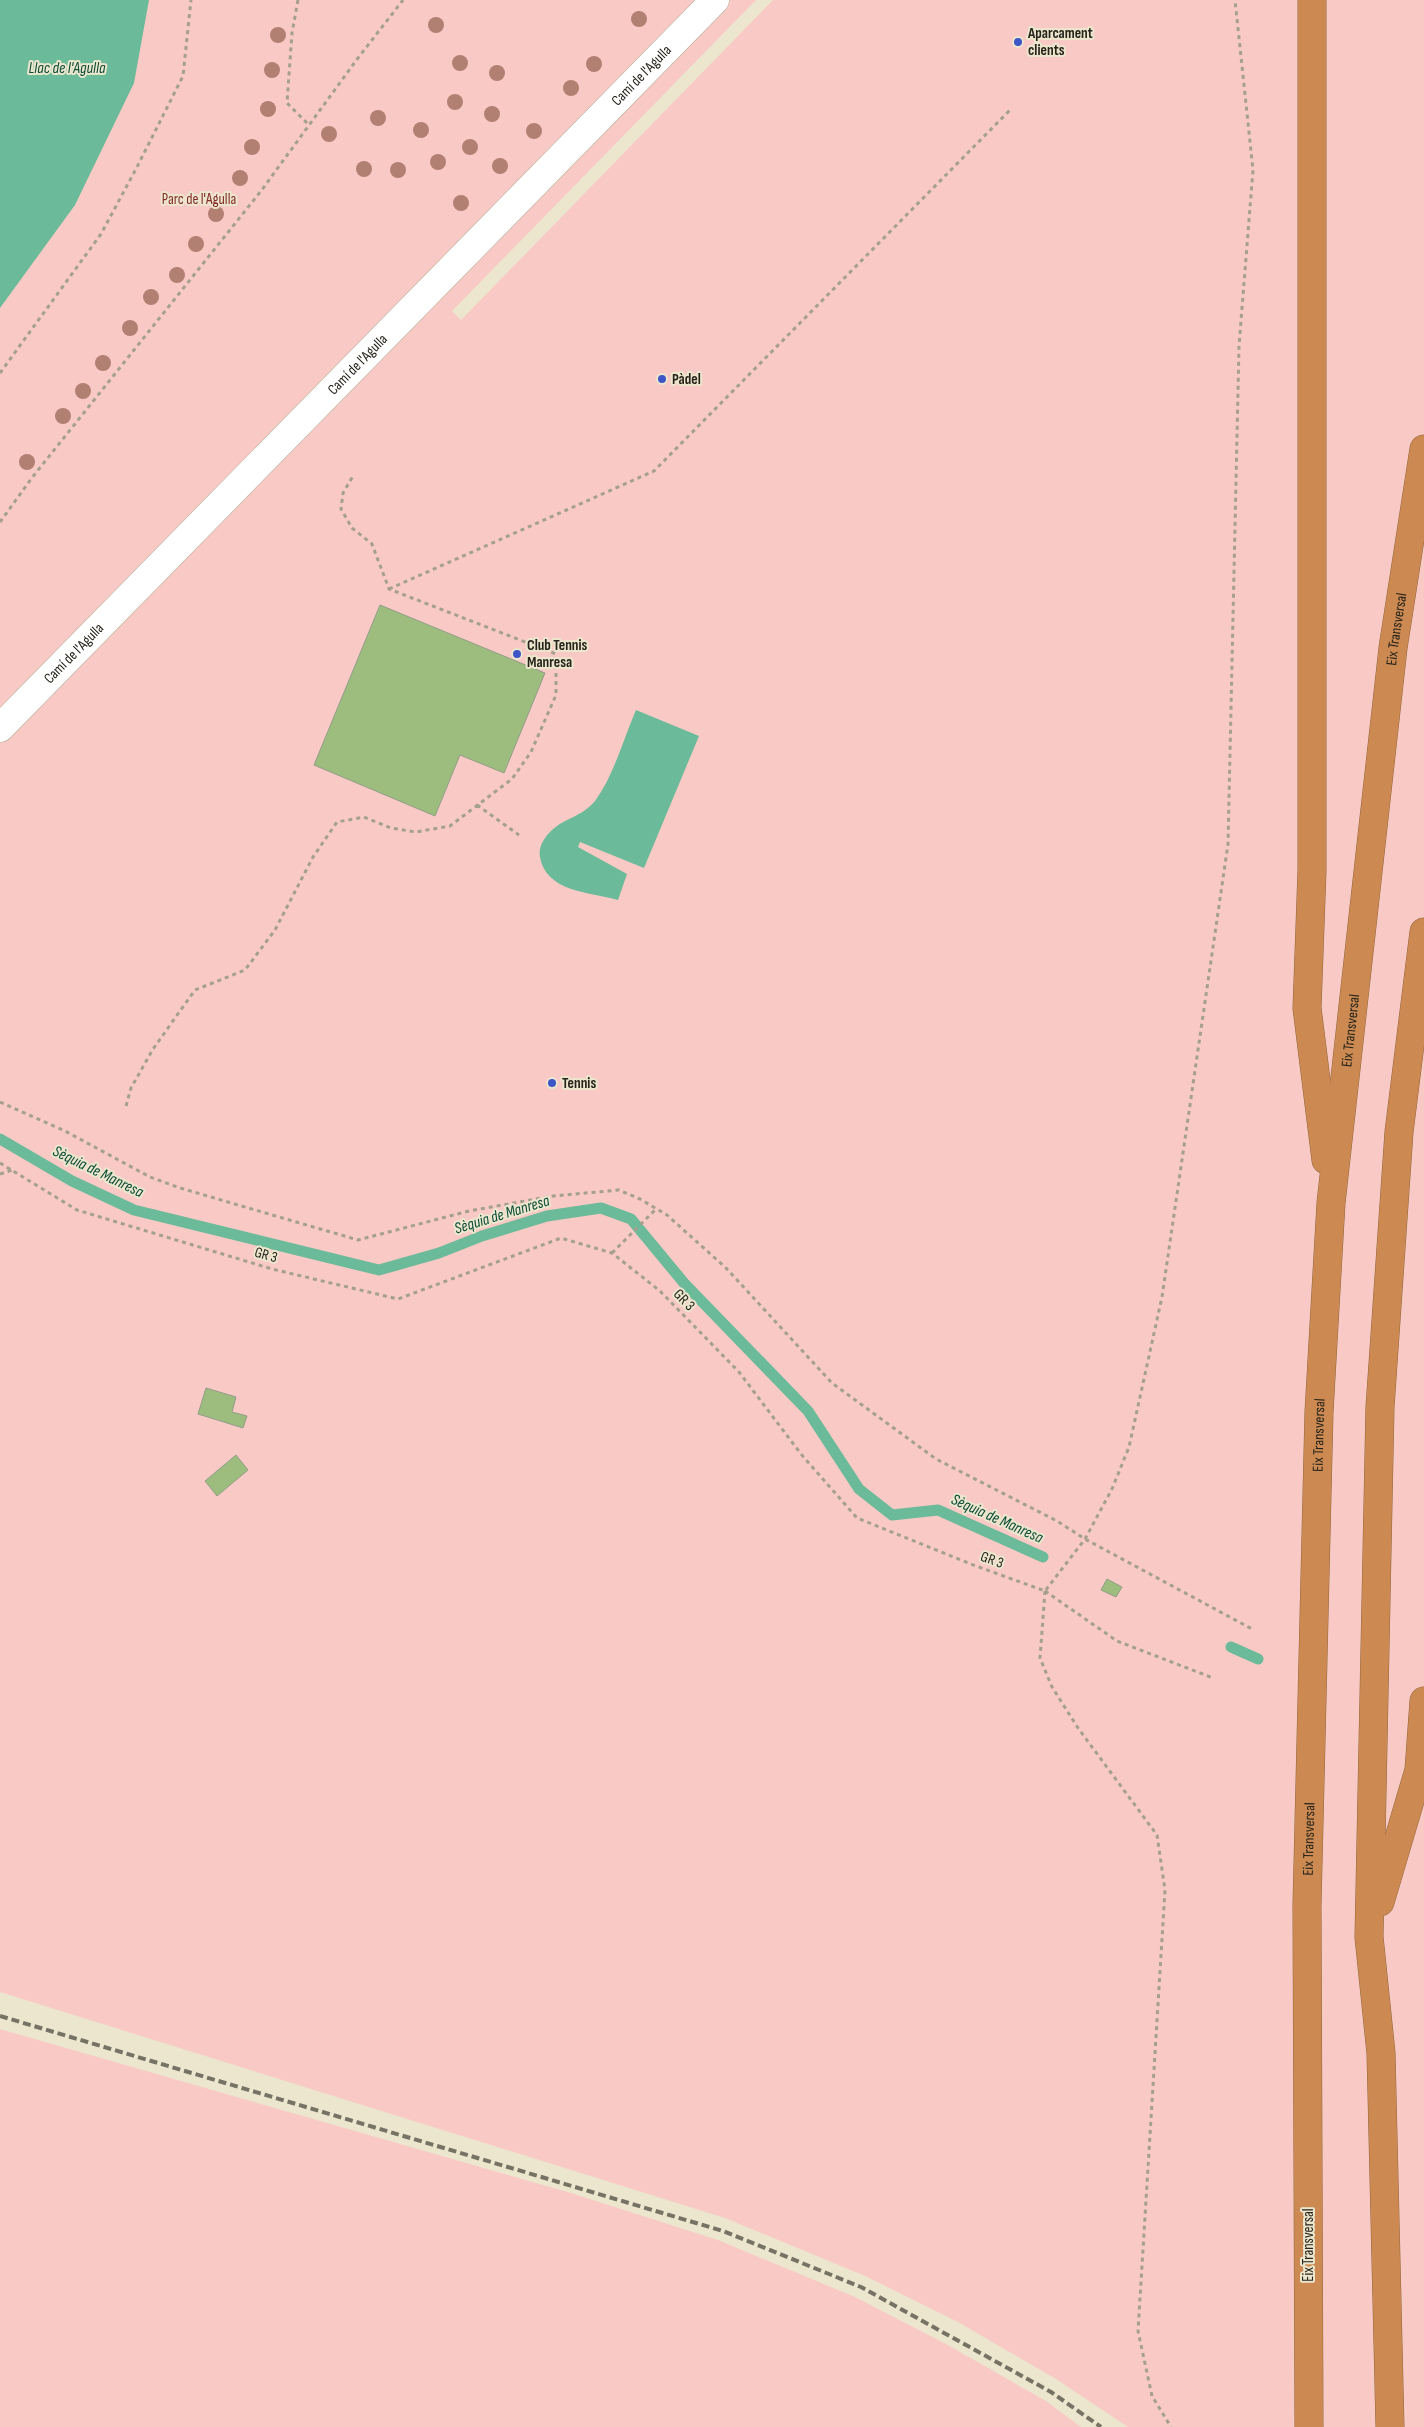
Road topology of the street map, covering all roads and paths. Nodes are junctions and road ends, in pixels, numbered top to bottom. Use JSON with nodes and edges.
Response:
{"nodes":[{"id":1,"x":191,"y":0,"type":"edge"},
{"id":2,"x":298,"y":0,"type":"edge"},
{"id":3,"x":403,"y":0,"type":"edge"},
{"id":4,"x":715,"y":0,"type":"edge"},
{"id":5,"x":1235,"y":0,"type":"edge"},
{"id":6,"x":1312,"y":0,"type":"edge"},
{"id":7,"x":1011,"y":109,"type":"dead end"},
{"id":8,"x":309,"y":125,"type":"junction"},
{"id":9,"x":0,"y":373,"type":"edge"},
{"id":10,"x":1424,"y":449,"type":"edge"},
{"id":11,"x":353,"y":476,"type":"dead end"},
{"id":12,"x":0,"y":522,"type":"edge"},
{"id":13,"x":389,"y":589,"type":"junction"},
{"id":14,"x":0,"y":728,"type":"edge"},
{"id":15,"x":477,"y":805,"type":"junction"},
{"id":16,"x":519,"y":835,"type":"dead end"},
{"id":17,"x":1424,"y":932,"type":"edge"},
{"id":18,"x":0,"y":1102,"type":"edge"},
{"id":19,"x":126,"y":1106,"type":"dead end"},
{"id":20,"x":0,"y":1163,"type":"edge"},
{"id":21,"x":12,"y":1170,"type":"junction"},
{"id":22,"x":0,"y":1174,"type":"edge"},
{"id":23,"x":1331,"y":1203,"type":"junction"},
{"id":24,"x":656,"y":1209,"type":"junction"},
{"id":25,"x":612,"y":1253,"type":"junction"},
{"id":26,"x":1085,"y":1539,"type":"junction"},
{"id":27,"x":1045,"y":1590,"type":"junction"},
{"id":28,"x":1252,"y":1630,"type":"dead end"},
{"id":29,"x":1213,"y":1678,"type":"dead end"},
{"id":30,"x":1424,"y":1701,"type":"edge"},
{"id":31,"x":1370,"y":1938,"type":"junction"},
{"id":32,"x":1171,"y":2427,"type":"edge"},
{"id":33,"x":1308,"y":2427,"type":"edge"},
{"id":34,"x":1390,"y":2427,"type":"edge"}],
"edges":[{"from":1,"to":9,"type":"path"},
{"from":2,"to":8,"type":"path"},
{"from":3,"to":8,"type":"path"},
{"from":4,"to":14,"type":"street","name":"Camí de l'Agulla"},
{"from":5,"to":26,"type":"path"},
{"from":6,"to":23,"type":"highway"},
{"from":7,"to":13,"type":"path"},
{"from":8,"to":12,"type":"path"},
{"from":10,"to":23,"type":"highway","name":"Eix Transversal"},
{"from":11,"to":13,"type":"path"},
{"from":13,"to":15,"type":"path"},
{"from":15,"to":16,"type":"path"},
{"from":15,"to":19,"type":"path"},
{"from":17,"to":31,"type":"highway"},
{"from":18,"to":24,"type":"path"},
{"from":20,"to":21,"type":"path","name":"GR 3"},
{"from":21,"to":22,"type":"path"},
{"from":21,"to":25,"type":"path","name":"GR 3"},
{"from":23,"to":33,"type":"highway","name":"Eix Transversal"},
{"from":24,"to":25,"type":"path"},
{"from":24,"to":26,"type":"path"},
{"from":25,"to":27,"type":"path","name":"GR 3"},
{"from":26,"to":27,"type":"path"},
{"from":26,"to":28,"type":"path"},
{"from":27,"to":29,"type":"path","name":"GR 3"},
{"from":27,"to":32,"type":"path"},
{"from":30,"to":31,"type":"highway"},
{"from":31,"to":34,"type":"highway"}]}
